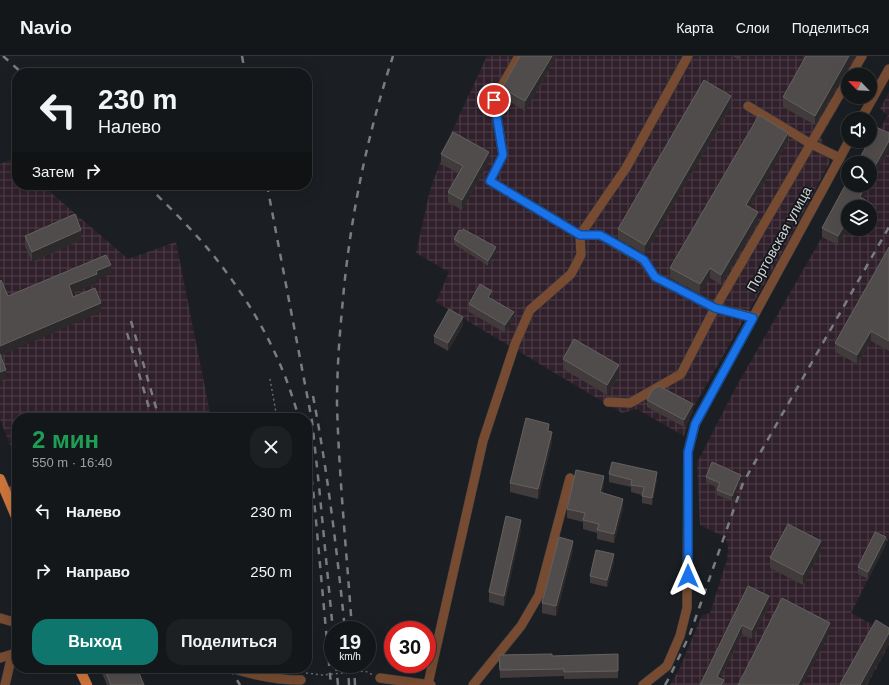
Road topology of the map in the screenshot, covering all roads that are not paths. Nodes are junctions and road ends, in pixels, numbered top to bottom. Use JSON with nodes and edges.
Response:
{"nodes":[{"id":1,"x":519,"y":56,"type":"edge"},
{"id":2,"x":688,"y":56,"type":"edge"},
{"id":3,"x":862,"y":56,"type":"edge"},
{"id":4,"x":855,"y":68,"type":"edge"},
{"id":5,"x":889,"y":69,"type":"edge"},
{"id":6,"x":841,"y":92,"type":"edge"},
{"id":7,"x":748,"y":106,"type":"dead end"},
{"id":8,"x":865,"y":112,"type":"edge"},
{"id":9,"x":811,"y":144,"type":"junction"},
{"id":10,"x":845,"y":148,"type":"edge"},
{"id":11,"x":840,"y":158,"type":"junction"},
{"id":12,"x":580,"y":235,"type":"junction"},
{"id":13,"x":715,"y":308,"type":"junction"},
{"id":14,"x":753,"y":318,"type":"junction"},
{"id":15,"x":608,"y":402,"type":"dead end"},
{"id":16,"x":570,"y":478,"type":"dead end"},
{"id":17,"x":0,"y":479,"type":"edge"},
{"id":18,"x":12,"y":491,"type":"edge"},
{"id":19,"x":6,"y":493,"type":"junction"},
{"id":20,"x":12,"y":507,"type":"edge"},
{"id":21,"x":0,"y":618,"type":"edge"},
{"id":22,"x":12,"y":622,"type":"edge"},
{"id":23,"x":12,"y":655,"type":"edge"},
{"id":24,"x":0,"y":658,"type":"edge"},
{"id":25,"x":12,"y":661,"type":"edge"},
{"id":26,"x":81,"y":673,"type":"edge"},
{"id":27,"x":249,"y":673,"type":"edge"},
{"id":28,"x":303,"y":676,"type":"road end"},
{"id":29,"x":380,"y":678,"type":"road end"},
{"id":30,"x":430,"y":684,"type":"edge"},
{"id":31,"x":5,"y":685,"type":"edge"},
{"id":32,"x":86,"y":685,"type":"edge"},
{"id":33,"x":473,"y":685,"type":"edge"},
{"id":34,"x":643,"y":685,"type":"edge"}],
"edges":[{"from":1,"to":12,"type":"street"},
{"from":2,"to":12,"type":"street"},
{"from":3,"to":4,"type":"street"},
{"from":5,"to":8,"type":"street"},
{"from":6,"to":9,"type":"street"},
{"from":7,"to":9,"type":"street"},
{"from":9,"to":11,"type":"street"},
{"from":9,"to":13,"type":"street"},
{"from":10,"to":11,"type":"street","name":"Портовская улица"},
{"from":11,"to":14,"type":"street","name":"Портовская улица"},
{"from":12,"to":13,"type":"street"},
{"from":12,"to":30,"type":"street"},
{"from":13,"to":14,"type":"street"},
{"from":13,"to":15,"type":"street"},
{"from":14,"to":34,"type":"street","name":"Портовская улица"},
{"from":16,"to":33,"type":"street"},
{"from":17,"to":19,"type":"main road"},
{"from":18,"to":19,"type":"street"},
{"from":19,"to":20,"type":"main road"},
{"from":21,"to":22,"type":"street"},
{"from":23,"to":24,"type":"street"},
{"from":25,"to":31,"type":"street"},
{"from":26,"to":32,"type":"main road"},
{"from":27,"to":28,"type":"street"},
{"from":29,"to":30,"type":"street"}]}
